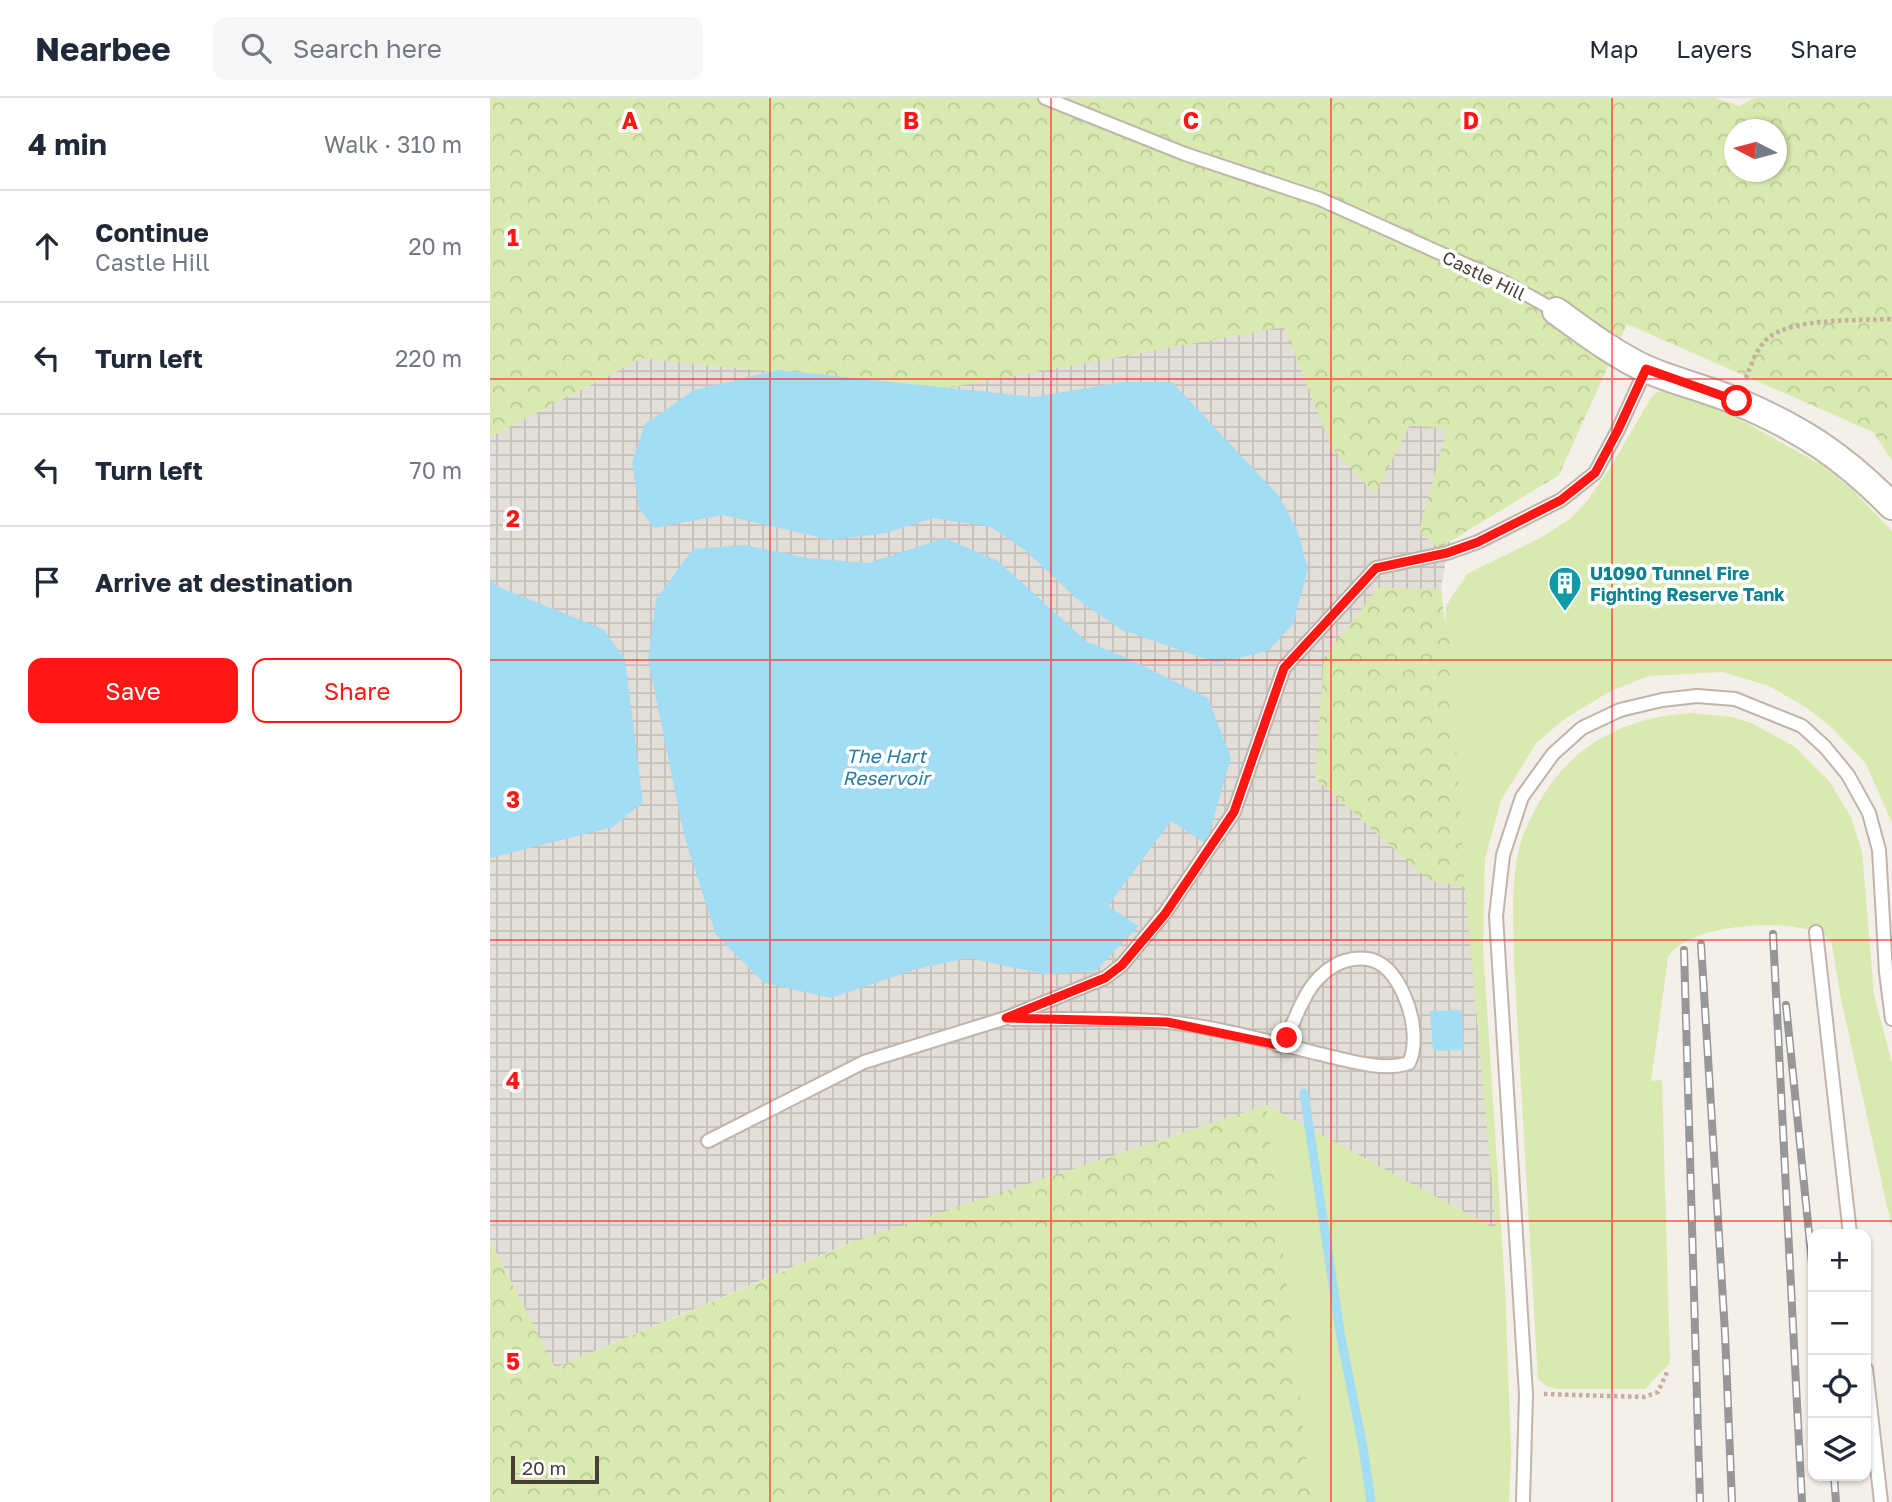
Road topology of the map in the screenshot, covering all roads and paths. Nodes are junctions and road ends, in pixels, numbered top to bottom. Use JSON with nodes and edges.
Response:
{"nodes":[{"id":1,"x":1045,"y":98,"type":"edge"},
{"id":2,"x":1556,"y":311,"type":"joint"},
{"id":3,"x":1892,"y":319,"type":"edge"},
{"id":4,"x":1752,"y":363,"type":"dead end"},
{"id":5,"x":1646,"y":369,"type":"junction"},
{"id":6,"x":1892,"y":506,"type":"edge"},
{"id":7,"x":1816,"y":932,"type":"dead end"},
{"id":8,"x":1006,"y":1018,"type":"junction"},
{"id":9,"x":1892,"y":1018,"type":"edge"},
{"id":10,"x":1278,"y":1045,"type":"junction"},
{"id":11,"x":708,"y":1141,"type":"dead end"},
{"id":12,"x":1849,"y":1229,"type":"edge"},
{"id":13,"x":1668,"y":1370,"type":"dead end"},
{"id":14,"x":1526,"y":1394,"type":"junction"},
{"id":15,"x":1871,"y":1413,"type":"edge"},
{"id":16,"x":1523,"y":1502,"type":"edge"},
{"id":17,"x":1881,"y":1502,"type":"edge"}],
"edges":[{"from":1,"to":2,"type":"lane","name":"Castle Hill"},
{"from":2,"to":5,"type":"street","name":"Castle Hill"},
{"from":3,"to":4,"type":"path"},
{"from":5,"to":6,"type":"street","name":"Castle Hill"},
{"from":5,"to":8,"type":"lane"},
{"from":7,"to":12,"type":"lane"},
{"from":8,"to":10,"type":"lane"},
{"from":8,"to":11,"type":"lane"},
{"from":9,"to":14,"type":"lane"},
{"from":10,"to":10,"type":"lane"},
{"from":13,"to":14,"type":"path"},
{"from":14,"to":16,"type":"lane"},
{"from":15,"to":17,"type":"lane"}]}
